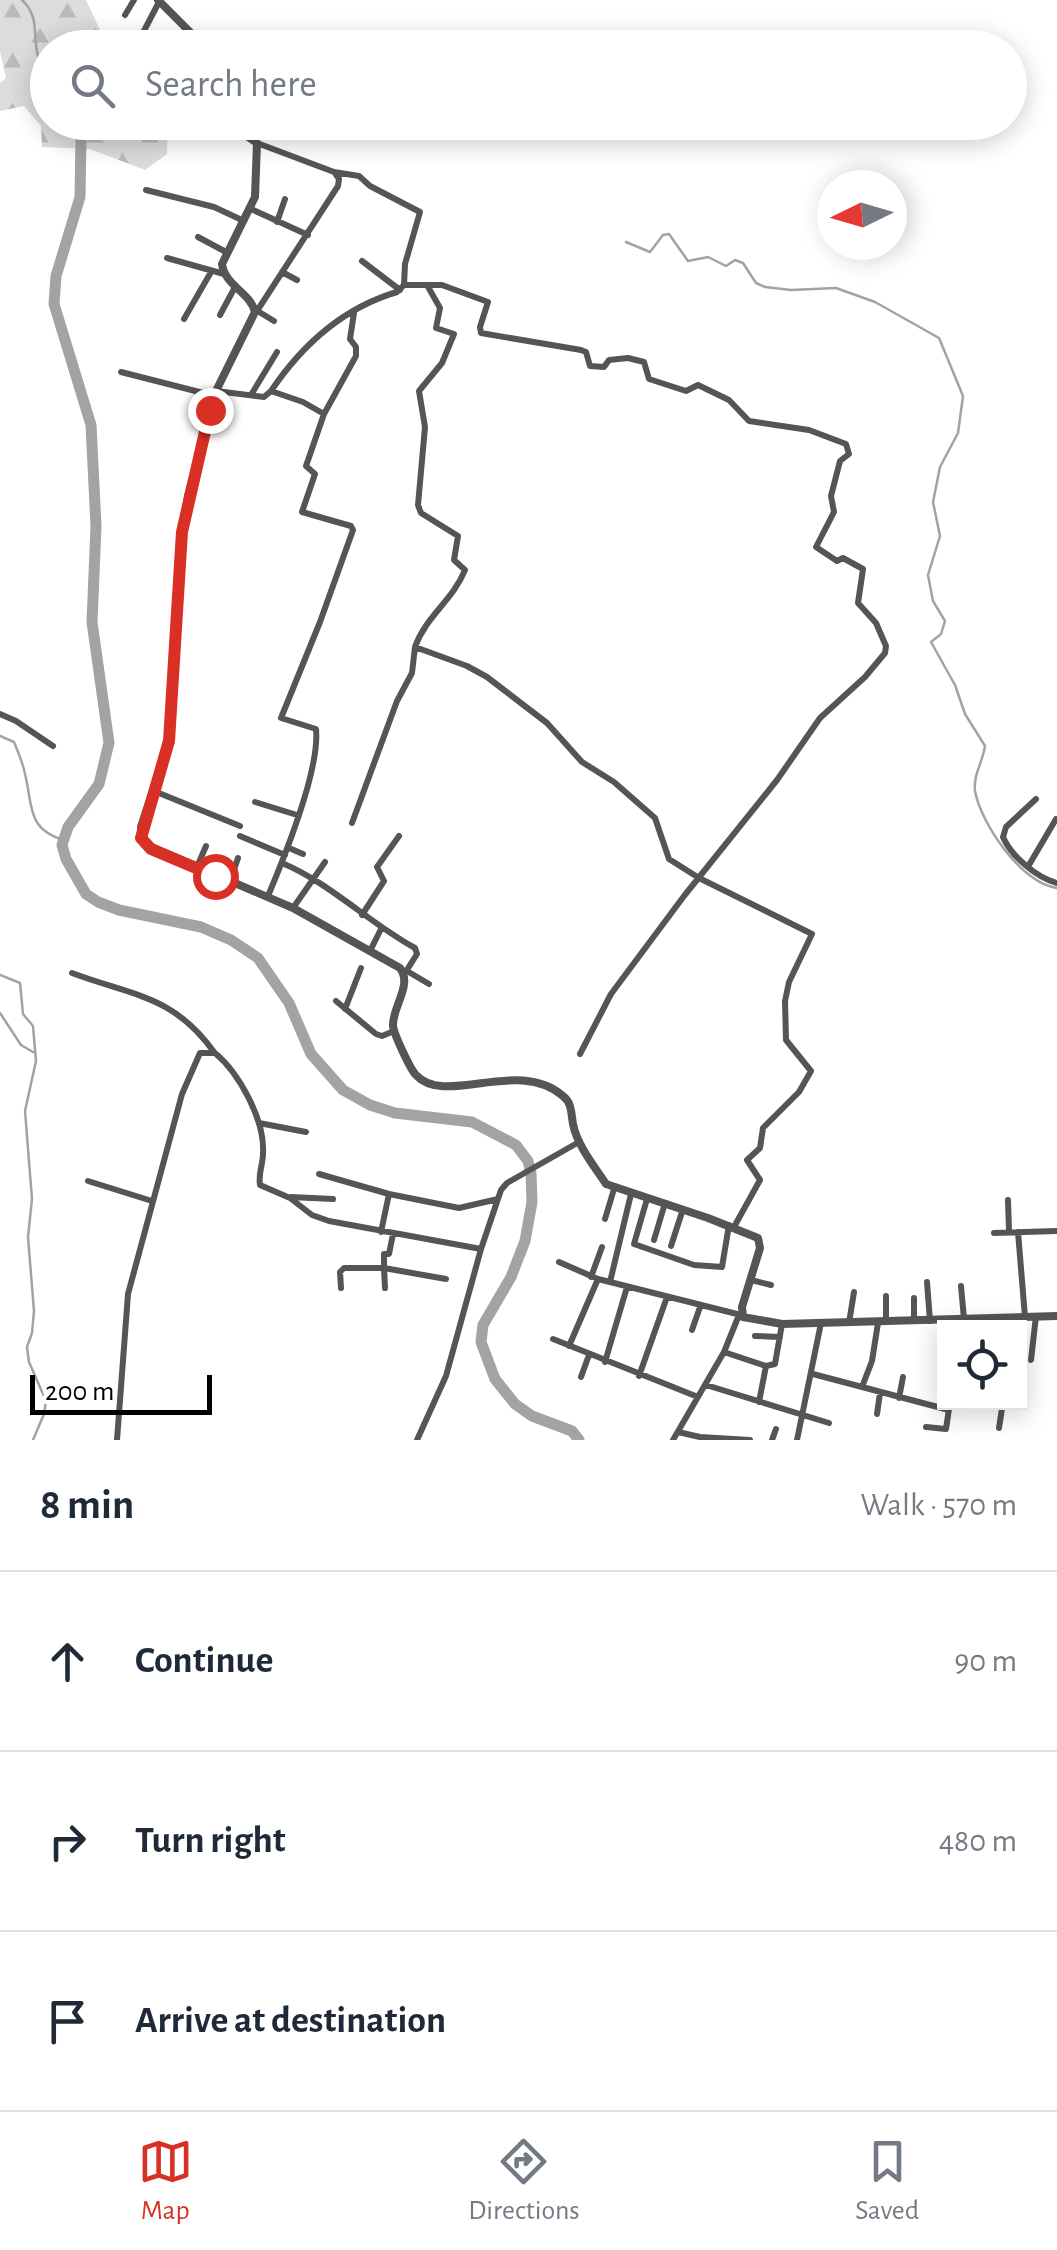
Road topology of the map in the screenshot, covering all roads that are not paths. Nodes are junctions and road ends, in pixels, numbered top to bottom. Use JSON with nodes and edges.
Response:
{"nodes":[{"id":1,"x":134,"y":0,"type":"edge"},
{"id":2,"x":157,"y":1,"type":"edge"},
{"id":3,"x":125,"y":15,"type":"dead end"},
{"id":4,"x":143,"y":30,"type":"edge"},
{"id":5,"x":185,"y":30,"type":"edge"},
{"id":6,"x":253,"y":140,"type":"edge"},
{"id":7,"x":257,"y":143,"type":"junction"},
{"id":8,"x":334,"y":172,"type":"junction"},
{"id":9,"x":146,"y":190,"type":"dead end"},
{"id":10,"x":285,"y":199,"type":"dead end"},
{"id":11,"x":251,"y":209,"type":"junction"},
{"id":12,"x":244,"y":221,"type":"junction"},
{"id":13,"x":276,"y":222,"type":"junction"},
{"id":14,"x":308,"y":235,"type":"junction"},
{"id":15,"x":198,"y":236,"type":"dead end"},
{"id":16,"x":226,"y":252,"type":"junction"},
{"id":17,"x":167,"y":258,"type":"dead end"},
{"id":18,"x":362,"y":261,"type":"dead end"},
{"id":19,"x":211,"y":272,"type":"junction"},
{"id":20,"x":282,"y":272,"type":"junction"},
{"id":21,"x":224,"y":274,"type":"junction"},
{"id":22,"x":297,"y":280,"type":"dead end"},
{"id":23,"x":426,"y":284,"type":"junction"},
{"id":24,"x":235,"y":287,"type":"junction"},
{"id":25,"x":402,"y":288,"type":"junction"},
{"id":26,"x":256,"y":310,"type":"junction"},
{"id":27,"x":354,"y":313,"type":"junction"},
{"id":28,"x":220,"y":315,"type":"dead end"},
{"id":29,"x":184,"y":320,"type":"dead end"},
{"id":30,"x":274,"y":321,"type":"dead end"},
{"id":31,"x":277,"y":352,"type":"dead end"},
{"id":32,"x":122,"y":372,"type":"dead end"},
{"id":33,"x":272,"y":392,"type":"junction"},
{"id":34,"x":216,"y":394,"type":"junction"},
{"id":35,"x":252,"y":394,"type":"junction"},
{"id":36,"x":324,"y":414,"type":"junction"},
{"id":37,"x":415,"y":648,"type":"junction"},
{"id":38,"x":0,"y":714,"type":"edge"},
{"id":39,"x":53,"y":746,"type":"dead end"},
{"id":40,"x":154,"y":791,"type":"junction"},
{"id":41,"x":1036,"y":798,"type":"dead end"},
{"id":42,"x":255,"y":802,"type":"dead end"},
{"id":43,"x":297,"y":816,"type":"junction"},
{"id":44,"x":1056,"y":819,"type":"edge"},
{"id":45,"x":352,"y":823,"type":"dead end"},
{"id":46,"x":399,"y":836,"type":"dead end"},
{"id":47,"x":206,"y":846,"type":"dead end"},
{"id":48,"x":304,"y":854,"type":"dead end"},
{"id":49,"x":286,"y":855,"type":"junction"},
{"id":50,"x":238,"y":858,"type":"dead end"},
{"id":51,"x":325,"y":862,"type":"dead end"},
{"id":52,"x":1029,"y":865,"type":"junction"},
{"id":53,"x":197,"y":868,"type":"junction"},
{"id":54,"x":698,"y":878,"type":"junction"},
{"id":55,"x":313,"y":880,"type":"junction"},
{"id":56,"x":230,"y":881,"type":"junction"},
{"id":57,"x":1057,"y":883,"type":"edge"},
{"id":58,"x":268,"y":896,"type":"junction"},
{"id":59,"x":292,"y":908,"type":"junction"},
{"id":60,"x":362,"y":915,"type":"junction"},
{"id":61,"x":381,"y":929,"type":"junction"},
{"id":62,"x":370,"y":951,"type":"junction"},
{"id":63,"x":361,"y":968,"type":"dead end"},
{"id":64,"x":72,"y":972,"type":"dead end"},
{"id":65,"x":406,"y":972,"type":"junction"},
{"id":66,"x":429,"y":984,"type":"dead end"},
{"id":67,"x":336,"y":1001,"type":"dead end"},
{"id":68,"x":345,"y":1009,"type":"junction"},
{"id":69,"x":394,"y":1032,"type":"junction"},
{"id":70,"x":215,"y":1052,"type":"junction"},
{"id":71,"x":580,"y":1054,"type":"dead end"},
{"id":72,"x":258,"y":1123,"type":"junction"},
{"id":73,"x":306,"y":1132,"type":"dead end"},
{"id":74,"x":579,"y":1142,"type":"junction"},
{"id":75,"x":319,"y":1174,"type":"dead end"},
{"id":76,"x":88,"y":1181,"type":"dead end"},
{"id":77,"x":614,"y":1189,"type":"junction"},
{"id":78,"x":389,"y":1194,"type":"junction"},
{"id":79,"x":631,"y":1194,"type":"junction"},
{"id":80,"x":290,"y":1198,"type":"junction"},
{"id":81,"x":647,"y":1199,"type":"junction"},
{"id":82,"x":333,"y":1200,"type":"dead end"},
{"id":83,"x":498,"y":1200,"type":"junction"},
{"id":84,"x":1008,"y":1200,"type":"dead end"},
{"id":85,"x":152,"y":1201,"type":"junction"},
{"id":86,"x":665,"y":1203,"type":"junction"},
{"id":87,"x":683,"y":1209,"type":"junction"},
{"id":88,"x":606,"y":1219,"type":"dead end"},
{"id":89,"x":731,"y":1226,"type":"junction"},
{"id":90,"x":1057,"y":1230,"type":"edge"},
{"id":91,"x":1014,"y":1231,"type":"junction"},
{"id":92,"x":381,"y":1232,"type":"junction"},
{"id":93,"x":994,"y":1233,"type":"dead end"},
{"id":94,"x":393,"y":1234,"type":"junction"},
{"id":95,"x":654,"y":1240,"type":"dead end"},
{"id":96,"x":671,"y":1246,"type":"dead end"},
{"id":97,"x":602,"y":1248,"type":"dead end"},
{"id":98,"x":481,"y":1249,"type":"junction"},
{"id":99,"x":559,"y":1262,"type":"dead end"},
{"id":100,"x":384,"y":1268,"type":"junction"},
{"id":101,"x":446,"y":1278,"type":"dead end"},
{"id":102,"x":594,"y":1278,"type":"junction"},
{"id":103,"x":751,"y":1280,"type":"junction"},
{"id":104,"x":610,"y":1282,"type":"junction"},
{"id":105,"x":927,"y":1282,"type":"dead end"},
{"id":106,"x":770,"y":1286,"type":"dead end"},
{"id":107,"x":960,"y":1286,"type":"dead end"},
{"id":108,"x":627,"y":1287,"type":"junction"},
{"id":109,"x":341,"y":1288,"type":"dead end"},
{"id":110,"x":385,"y":1288,"type":"dead end"},
{"id":111,"x":854,"y":1292,"type":"dead end"},
{"id":112,"x":886,"y":1296,"type":"dead end"},
{"id":113,"x":667,"y":1297,"type":"junction"},
{"id":114,"x":914,"y":1298,"type":"dead end"},
{"id":115,"x":700,"y":1307,"type":"junction"},
{"id":116,"x":740,"y":1315,"type":"junction"},
{"id":117,"x":1036,"y":1316,"type":"junction"},
{"id":118,"x":1057,"y":1316,"type":"edge"},
{"id":119,"x":1021,"y":1317,"type":"junction"},
{"id":120,"x":959,"y":1320,"type":"edge"},
{"id":121,"x":984,"y":1320,"type":"edge"},
{"id":122,"x":1019,"y":1320,"type":"edge"},
{"id":123,"x":914,"y":1321,"type":"junction"},
{"id":124,"x":930,"y":1321,"type":"junction"},
{"id":125,"x":937,"y":1321,"type":"edge"},
{"id":126,"x":821,"y":1323,"type":"junction"},
{"id":127,"x":849,"y":1323,"type":"junction"},
{"id":128,"x":882,"y":1323,"type":"junction"},
{"id":129,"x":782,"y":1324,"type":"junction"},
{"id":130,"x":692,"y":1330,"type":"dead end"},
{"id":131,"x":754,"y":1336,"type":"dead end"},
{"id":132,"x":780,"y":1337,"type":"junction"},
{"id":133,"x":554,"y":1338,"type":"dead end"},
{"id":134,"x":569,"y":1346,"type":"junction"},
{"id":135,"x":724,"y":1352,"type":"junction"},
{"id":136,"x":589,"y":1355,"type":"junction"},
{"id":137,"x":1030,"y":1360,"type":"dead end"},
{"id":138,"x":605,"y":1362,"type":"junction"},
{"id":139,"x":766,"y":1366,"type":"junction"},
{"id":140,"x":813,"y":1374,"type":"junction"},
{"id":141,"x":639,"y":1376,"type":"junction"},
{"id":142,"x":581,"y":1377,"type":"dead end"},
{"id":143,"x":903,"y":1377,"type":"dead end"},
{"id":144,"x":706,"y":1385,"type":"junction"},
{"id":145,"x":862,"y":1387,"type":"junction"},
{"id":146,"x":880,"y":1392,"type":"junction"},
{"id":147,"x":698,"y":1397,"type":"junction"},
{"id":148,"x":899,"y":1398,"type":"junction"},
{"id":149,"x":759,"y":1402,"type":"junction"},
{"id":150,"x":937,"y":1404,"type":"edge"},
{"id":151,"x":948,"y":1410,"type":"edge"},
{"id":152,"x":1002,"y":1410,"type":"edge"},
{"id":153,"x":878,"y":1414,"type":"dead end"},
{"id":154,"x":804,"y":1418,"type":"junction"},
{"id":155,"x":829,"y":1423,"type":"dead end"},
{"id":156,"x":926,"y":1427,"type":"dead end"},
{"id":157,"x":999,"y":1428,"type":"dead end"},
{"id":158,"x":776,"y":1430,"type":"dead end"},
{"id":159,"x":678,"y":1432,"type":"junction"},
{"id":160,"x":727,"y":1438,"type":"edge"},
{"id":161,"x":699,"y":1439,"type":"edge"},
{"id":162,"x":117,"y":1440,"type":"edge"},
{"id":163,"x":417,"y":1440,"type":"edge"},
{"id":164,"x":673,"y":1440,"type":"edge"},
{"id":165,"x":750,"y":1440,"type":"edge"},
{"id":166,"x":772,"y":1440,"type":"edge"},
{"id":167,"x":797,"y":1440,"type":"edge"}],
"edges":[{"from":1,"to":3,"type":"street"},
{"from":2,"to":4,"type":"street"},
{"from":2,"to":5,"type":"street"},
{"from":6,"to":7,"type":"street"},
{"from":7,"to":8,"type":"street"},
{"from":7,"to":11,"type":"street"},
{"from":8,"to":14,"type":"street"},
{"from":8,"to":25,"type":"street"},
{"from":9,"to":12,"type":"street"},
{"from":10,"to":13,"type":"street"},
{"from":11,"to":12,"type":"street"},
{"from":11,"to":13,"type":"street"},
{"from":12,"to":16,"type":"street"},
{"from":13,"to":14,"type":"street"},
{"from":14,"to":20,"type":"street"},
{"from":15,"to":16,"type":"street"},
{"from":16,"to":21,"type":"street"},
{"from":17,"to":19,"type":"street"},
{"from":18,"to":25,"type":"street"},
{"from":19,"to":21,"type":"street"},
{"from":19,"to":29,"type":"street"},
{"from":20,"to":22,"type":"street"},
{"from":20,"to":26,"type":"street"},
{"from":21,"to":24,"type":"street"},
{"from":23,"to":25,"type":"street"},
{"from":23,"to":37,"type":"street"},
{"from":23,"to":54,"type":"street"},
{"from":24,"to":26,"type":"street"},
{"from":24,"to":28,"type":"street"},
{"from":25,"to":27,"type":"street"},
{"from":26,"to":30,"type":"street"},
{"from":26,"to":34,"type":"street"},
{"from":27,"to":33,"type":"street"},
{"from":27,"to":36,"type":"street"},
{"from":31,"to":35,"type":"street"},
{"from":32,"to":34,"type":"street"},
{"from":33,"to":35,"type":"street"},
{"from":33,"to":36,"type":"street"},
{"from":34,"to":35,"type":"street"},
{"from":34,"to":40,"type":"street"},
{"from":36,"to":43,"type":"street"},
{"from":37,"to":45,"type":"street"},
{"from":37,"to":54,"type":"street"},
{"from":38,"to":39,"type":"street"},
{"from":40,"to":49,"type":"street"},
{"from":40,"to":53,"type":"street"},
{"from":41,"to":52,"type":"street"},
{"from":42,"to":43,"type":"street"},
{"from":43,"to":49,"type":"street"},
{"from":44,"to":52,"type":"street"},
{"from":46,"to":60,"type":"street"},
{"from":47,"to":53,"type":"street"},
{"from":48,"to":49,"type":"street"},
{"from":49,"to":55,"type":"street"},
{"from":49,"to":58,"type":"street"},
{"from":50,"to":56,"type":"street"},
{"from":51,"to":55,"type":"street"},
{"from":52,"to":57,"type":"street"},
{"from":53,"to":56,"type":"street"},
{"from":54,"to":71,"type":"street"},
{"from":54,"to":89,"type":"street"},
{"from":55,"to":59,"type":"street"},
{"from":55,"to":60,"type":"street"},
{"from":56,"to":58,"type":"street"},
{"from":58,"to":59,"type":"street"},
{"from":59,"to":62,"type":"street"},
{"from":60,"to":61,"type":"street"},
{"from":61,"to":62,"type":"street"},
{"from":61,"to":65,"type":"street"},
{"from":62,"to":65,"type":"street"},
{"from":63,"to":68,"type":"street"},
{"from":64,"to":70,"type":"street"},
{"from":65,"to":66,"type":"street"},
{"from":65,"to":69,"type":"street"},
{"from":67,"to":68,"type":"street"},
{"from":68,"to":69,"type":"street"},
{"from":69,"to":74,"type":"street"},
{"from":70,"to":72,"type":"street"},
{"from":70,"to":85,"type":"street"},
{"from":72,"to":73,"type":"street"},
{"from":72,"to":80,"type":"street"},
{"from":74,"to":77,"type":"street"},
{"from":74,"to":83,"type":"street"},
{"from":75,"to":78,"type":"street"},
{"from":76,"to":85,"type":"street"},
{"from":77,"to":79,"type":"street"},
{"from":77,"to":88,"type":"street"},
{"from":78,"to":83,"type":"street"},
{"from":78,"to":92,"type":"street"},
{"from":79,"to":81,"type":"street"},
{"from":79,"to":104,"type":"street"},
{"from":80,"to":82,"type":"street"},
{"from":80,"to":92,"type":"street"},
{"from":81,"to":86,"type":"street"},
{"from":81,"to":89,"type":"street"},
{"from":83,"to":98,"type":"street"},
{"from":84,"to":91,"type":"street"},
{"from":85,"to":162,"type":"street"},
{"from":86,"to":87,"type":"street"},
{"from":86,"to":95,"type":"street"},
{"from":87,"to":89,"type":"street"},
{"from":87,"to":96,"type":"street"},
{"from":89,"to":103,"type":"street"},
{"from":90,"to":91,"type":"street"},
{"from":91,"to":93,"type":"street"},
{"from":91,"to":119,"type":"street"},
{"from":92,"to":94,"type":"street"},
{"from":94,"to":98,"type":"street"},
{"from":94,"to":100,"type":"street"},
{"from":97,"to":102,"type":"street"},
{"from":98,"to":163,"type":"street"},
{"from":99,"to":102,"type":"street"},
{"from":100,"to":101,"type":"street"},
{"from":100,"to":109,"type":"street"},
{"from":100,"to":110,"type":"street"},
{"from":102,"to":104,"type":"street"},
{"from":102,"to":134,"type":"street"},
{"from":103,"to":106,"type":"street"},
{"from":103,"to":116,"type":"street"},
{"from":104,"to":108,"type":"street"},
{"from":105,"to":124,"type":"street"},
{"from":107,"to":120,"type":"street"},
{"from":108,"to":113,"type":"street"},
{"from":108,"to":138,"type":"street"},
{"from":111,"to":127,"type":"street"},
{"from":112,"to":128,"type":"street"},
{"from":113,"to":115,"type":"street"},
{"from":113,"to":141,"type":"street"},
{"from":114,"to":123,"type":"street"},
{"from":115,"to":116,"type":"street"},
{"from":115,"to":130,"type":"street"},
{"from":116,"to":129,"type":"street"},
{"from":116,"to":135,"type":"street"},
{"from":117,"to":118,"type":"street"},
{"from":117,"to":119,"type":"street"},
{"from":117,"to":137,"type":"street"},
{"from":119,"to":121,"type":"street"},
{"from":119,"to":122,"type":"street"},
{"from":123,"to":124,"type":"street"},
{"from":123,"to":128,"type":"street"},
{"from":124,"to":125,"type":"street"},
{"from":126,"to":127,"type":"street"},
{"from":126,"to":129,"type":"street"},
{"from":126,"to":140,"type":"street"},
{"from":127,"to":128,"type":"street"},
{"from":128,"to":145,"type":"street"},
{"from":129,"to":132,"type":"street"},
{"from":131,"to":132,"type":"street"},
{"from":132,"to":139,"type":"street"},
{"from":133,"to":134,"type":"street"},
{"from":134,"to":136,"type":"street"},
{"from":135,"to":139,"type":"street"},
{"from":135,"to":144,"type":"street"},
{"from":136,"to":138,"type":"street"},
{"from":136,"to":142,"type":"street"},
{"from":138,"to":141,"type":"street"},
{"from":139,"to":149,"type":"street"},
{"from":140,"to":145,"type":"street"},
{"from":140,"to":154,"type":"street"},
{"from":141,"to":147,"type":"street"},
{"from":143,"to":148,"type":"street"},
{"from":144,"to":147,"type":"street"},
{"from":144,"to":149,"type":"street"},
{"from":145,"to":146,"type":"street"},
{"from":146,"to":148,"type":"street"},
{"from":146,"to":153,"type":"street"},
{"from":147,"to":159,"type":"street"},
{"from":148,"to":150,"type":"street"},
{"from":149,"to":154,"type":"street"},
{"from":151,"to":156,"type":"street"},
{"from":152,"to":157,"type":"street"},
{"from":154,"to":155,"type":"street"},
{"from":154,"to":167,"type":"street"},
{"from":158,"to":166,"type":"street"},
{"from":159,"to":161,"type":"street"},
{"from":159,"to":164,"type":"street"},
{"from":160,"to":161,"type":"street"},
{"from":160,"to":165,"type":"street"}]}
